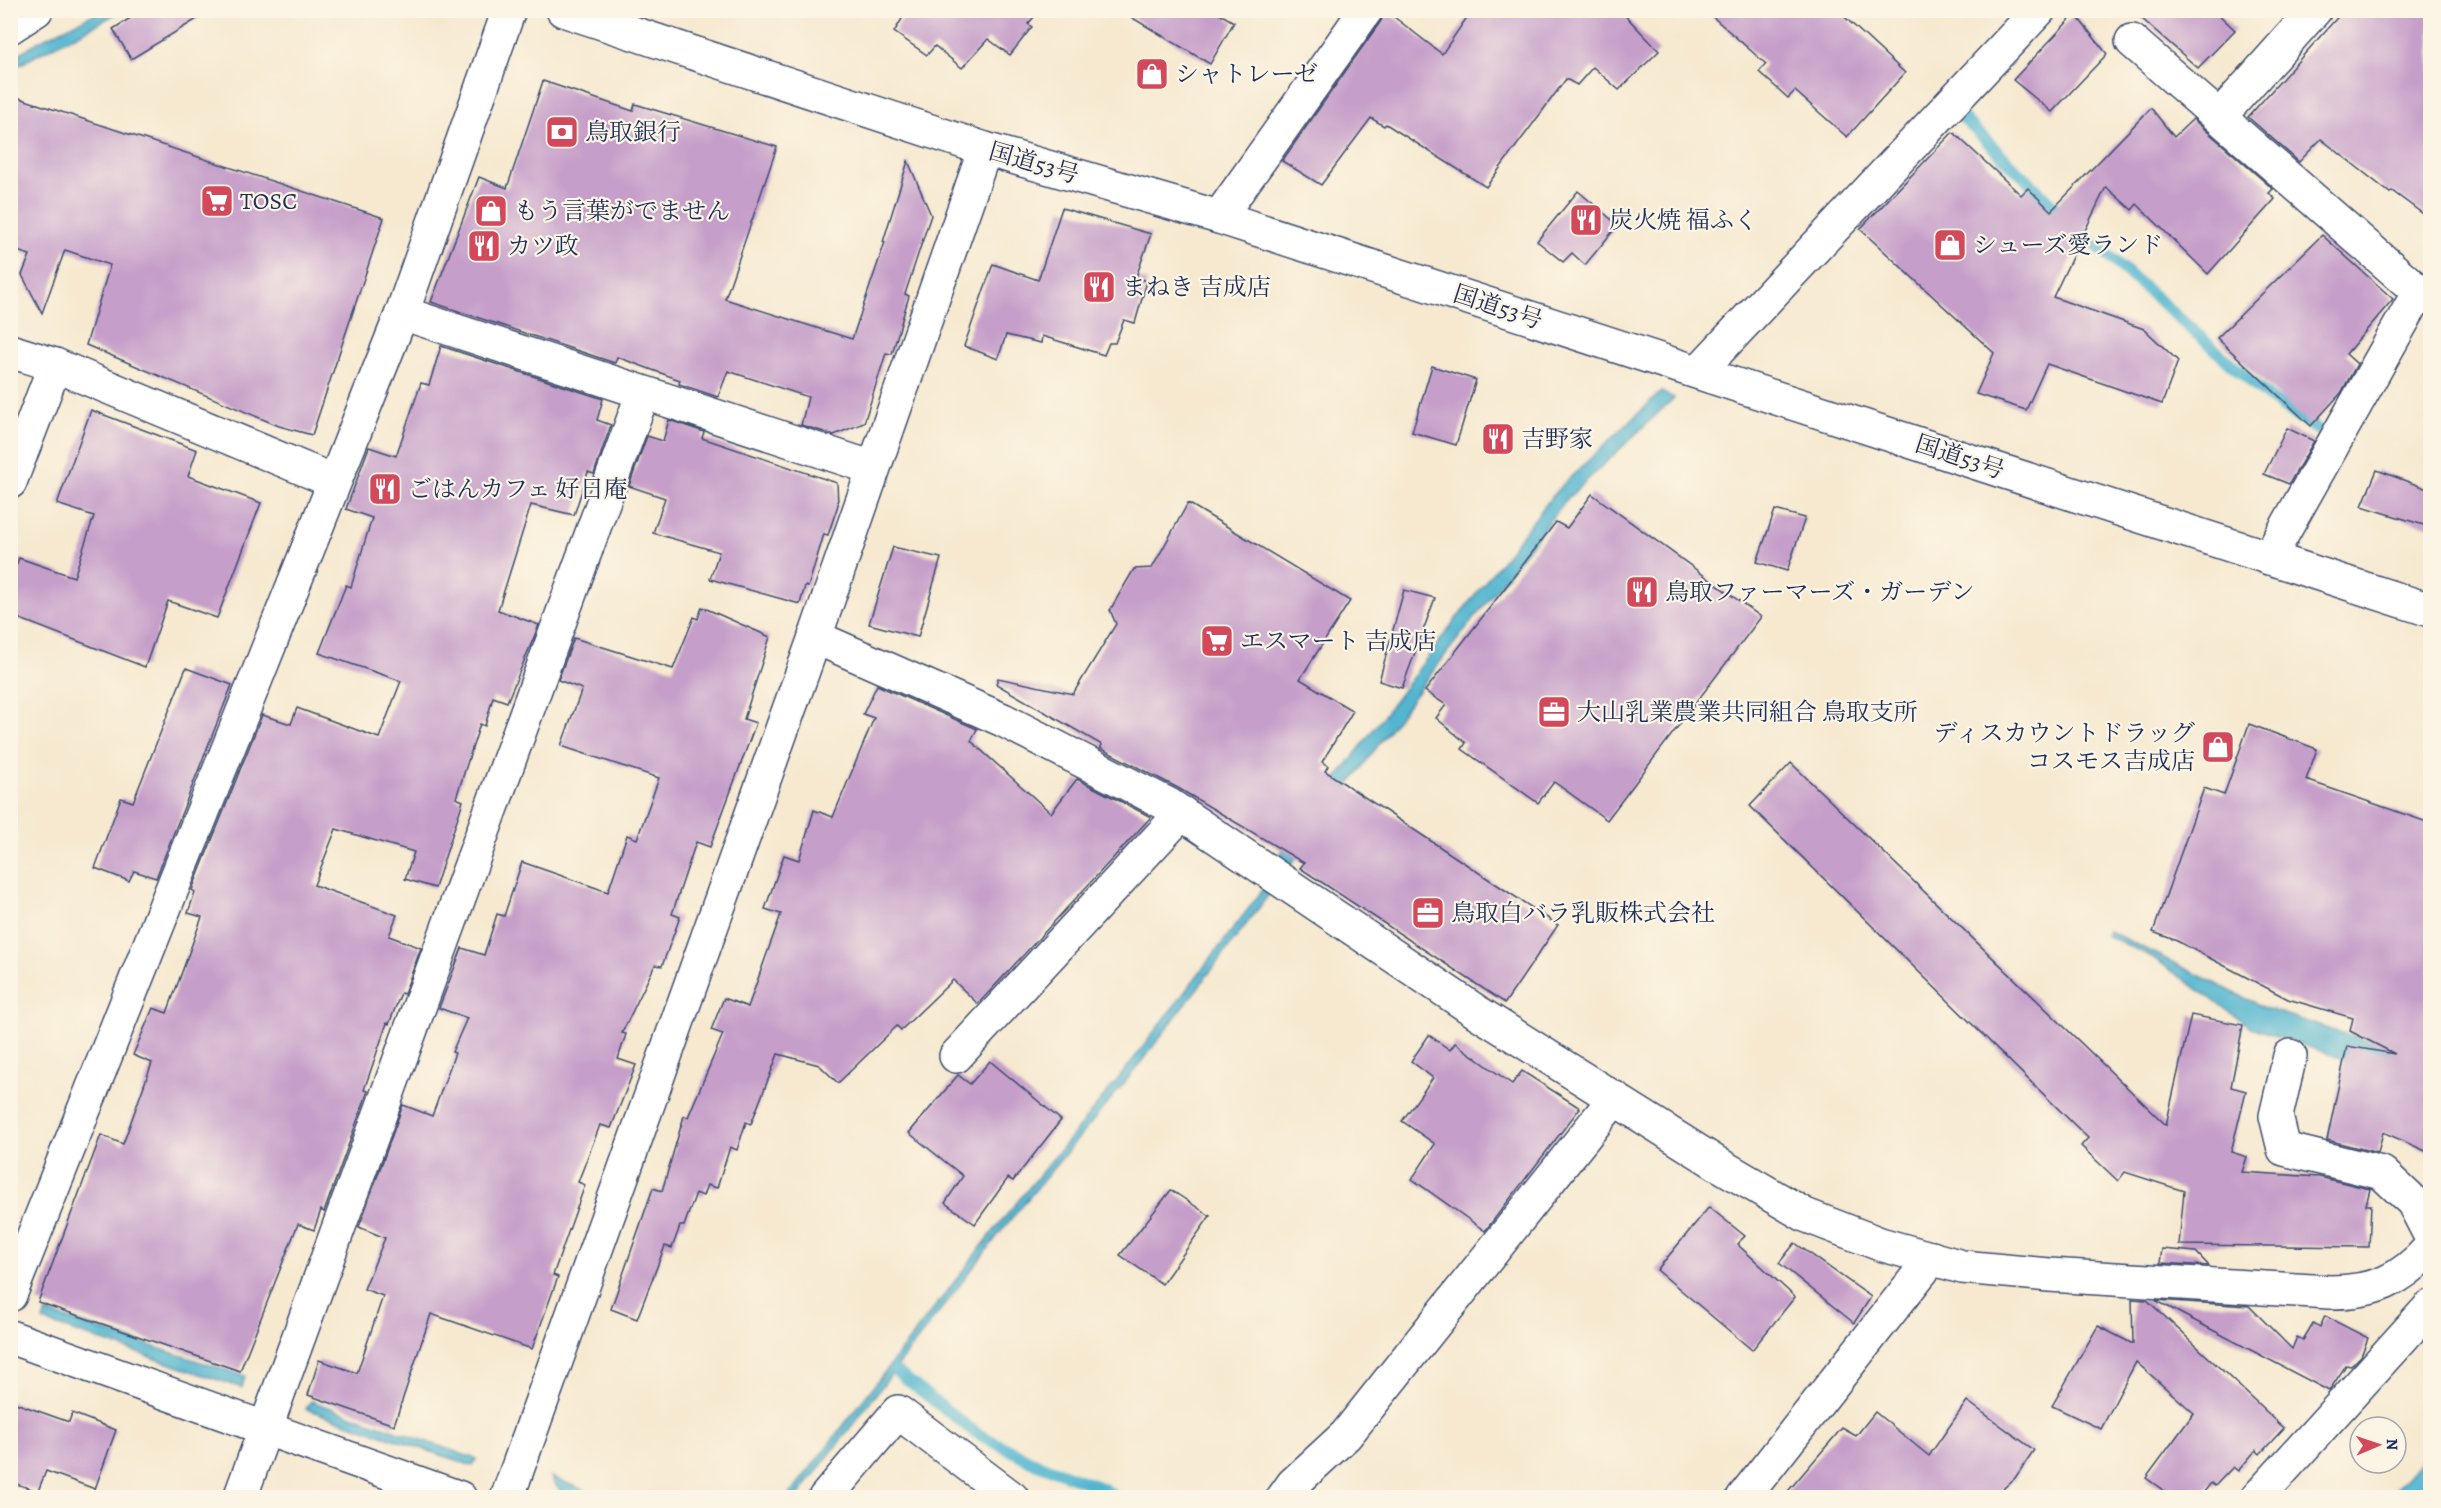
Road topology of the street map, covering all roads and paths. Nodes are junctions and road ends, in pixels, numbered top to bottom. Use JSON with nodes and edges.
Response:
{"nodes":[{"id":1,"x":36,"y":10,"type":"edge"},
{"id":2,"x":509,"y":10,"type":"edge"},
{"id":3,"x":563,"y":10,"type":"edge"},
{"id":4,"x":1366,"y":10,"type":"edge"},
{"id":5,"x":2039,"y":10,"type":"edge"},
{"id":6,"x":2315,"y":10,"type":"edge"},
{"id":7,"x":10,"y":27,"type":"edge"},
{"id":8,"x":2132,"y":41,"type":"dead end"},
{"id":9,"x":2220,"y":116,"type":"junction"},
{"id":10,"x":985,"y":149,"type":"junction"},
{"id":11,"x":1219,"y":217,"type":"junction"},
{"id":12,"x":2425,"y":295,"type":"edge"},
{"id":13,"x":402,"y":313,"type":"junction"},
{"id":14,"x":10,"y":351,"type":"edge"},
{"id":15,"x":56,"y":365,"type":"junction"},
{"id":16,"x":1698,"y":372,"type":"junction"},
{"id":17,"x":643,"y":393,"type":"junction"},
{"id":18,"x":873,"y":468,"type":"junction"},
{"id":19,"x":333,"y":481,"type":"junction"},
{"id":20,"x":10,"y":482,"type":"edge"},
{"id":21,"x":2269,"y":558,"type":"junction"},
{"id":22,"x":2430,"y":610,"type":"edge"},
{"id":23,"x":815,"y":637,"type":"junction"},
{"id":24,"x":1182,"y":813,"type":"junction"},
{"id":25,"x":956,"y":1056,"type":"dead end"},
{"id":26,"x":2290,"y":1056,"type":"dead end"},
{"id":27,"x":1614,"y":1098,"type":"junction"},
{"id":28,"x":2430,"y":1235,"type":"edge"},
{"id":29,"x":2430,"y":1248,"type":"edge"},
{"id":30,"x":1932,"y":1258,"type":"junction"},
{"id":31,"x":10,"y":1294,"type":"edge"},
{"id":32,"x":2430,"y":1307,"type":"edge"},
{"id":33,"x":10,"y":1337,"type":"edge"},
{"id":34,"x":265,"y":1430,"type":"junction"},
{"id":35,"x":240,"y":1497,"type":"edge"},
{"id":36,"x":460,"y":1497,"type":"edge"},
{"id":37,"x":507,"y":1497,"type":"edge"},
{"id":38,"x":825,"y":1497,"type":"edge"},
{"id":39,"x":1012,"y":1497,"type":"edge"},
{"id":40,"x":1283,"y":1497,"type":"edge"},
{"id":41,"x":1743,"y":1497,"type":"edge"},
{"id":42,"x":2257,"y":1497,"type":"edge"}],
"edges":[{"from":1,"to":7,"type":"main road"},
{"from":2,"to":13,"type":"main road"},
{"from":3,"to":10,"type":"main road","name":"国道53号"},
{"from":4,"to":11,"type":"main road"},
{"from":5,"to":16,"type":"main road"},
{"from":6,"to":9,"type":"main road"},
{"from":8,"to":9,"type":"main road"},
{"from":9,"to":12,"type":"main road"},
{"from":10,"to":11,"type":"main road","name":"国道53号"},
{"from":10,"to":18,"type":"main road"},
{"from":11,"to":16,"type":"main road","name":"国道53号"},
{"from":12,"to":21,"type":"main road"},
{"from":13,"to":17,"type":"main road"},
{"from":13,"to":19,"type":"main road"},
{"from":14,"to":15,"type":"main road"},
{"from":15,"to":19,"type":"main road"},
{"from":15,"to":20,"type":"main road"},
{"from":16,"to":21,"type":"main road","name":"国道53号"},
{"from":17,"to":18,"type":"main road"},
{"from":17,"to":34,"type":"main road"},
{"from":18,"to":23,"type":"main road"},
{"from":19,"to":31,"type":"main road"},
{"from":21,"to":22,"type":"main road","name":"国道53号"},
{"from":23,"to":24,"type":"main road"},
{"from":23,"to":37,"type":"main road"},
{"from":24,"to":25,"type":"main road"},
{"from":24,"to":27,"type":"main road"},
{"from":26,"to":28,"type":"main road"},
{"from":27,"to":30,"type":"main road"},
{"from":27,"to":40,"type":"main road"},
{"from":29,"to":30,"type":"main road"},
{"from":30,"to":41,"type":"main road"},
{"from":32,"to":42,"type":"main road"},
{"from":33,"to":34,"type":"main road"},
{"from":34,"to":35,"type":"main road"},
{"from":34,"to":36,"type":"main road"},
{"from":38,"to":39,"type":"main road"}]}
